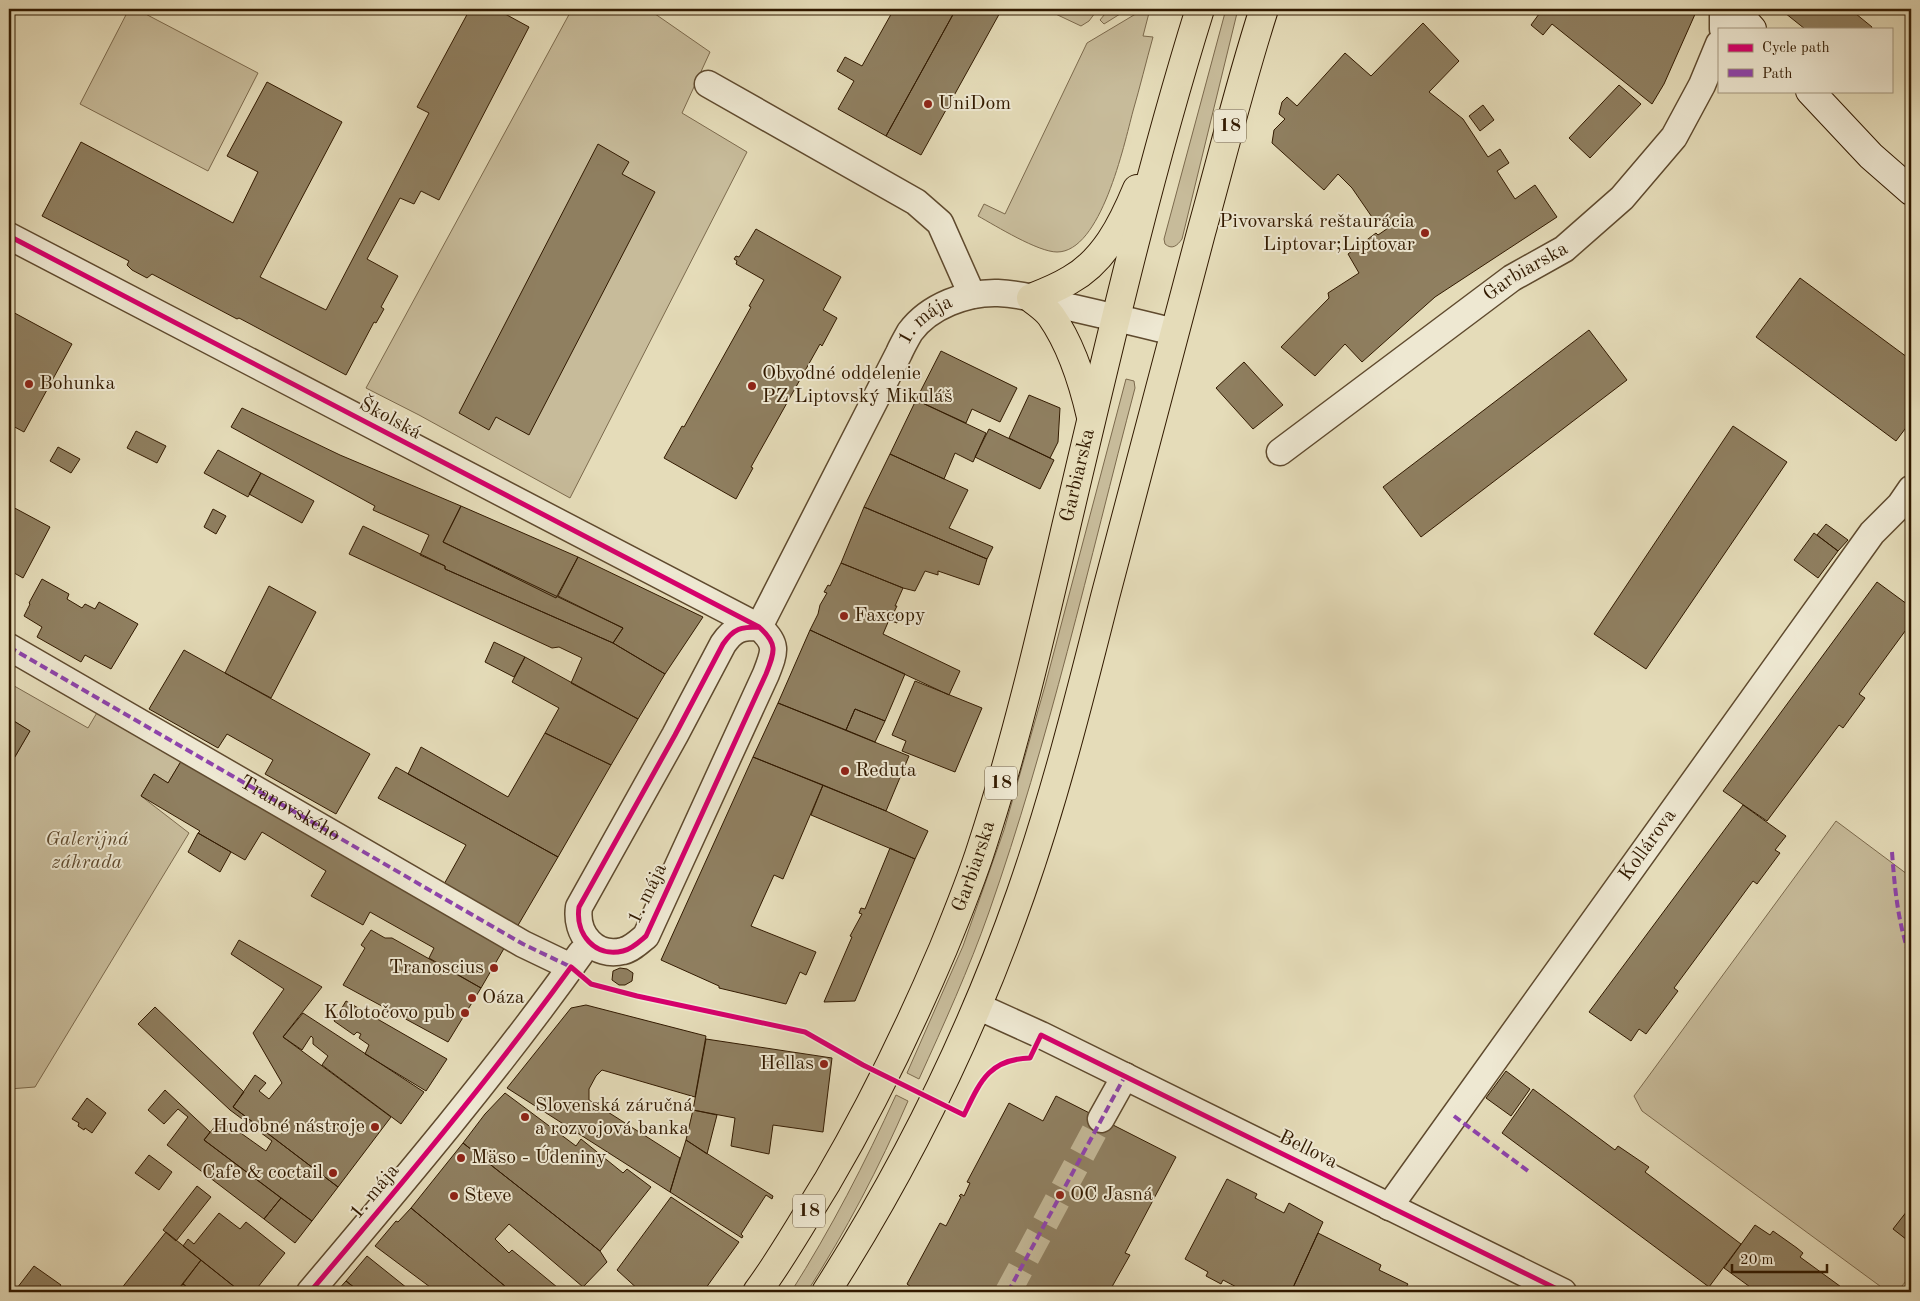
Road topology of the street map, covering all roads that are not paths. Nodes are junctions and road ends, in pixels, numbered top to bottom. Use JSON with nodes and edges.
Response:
{"nodes":[{"id":1,"x":1200,"y":9,"type":"edge"},
{"id":2,"x":1264,"y":9,"type":"edge"},
{"id":3,"x":1723,"y":9,"type":"edge"},
{"id":4,"x":1734,"y":9,"type":"edge"},
{"id":5,"x":1723,"y":28,"type":"edge"},
{"id":6,"x":1751,"y":28,"type":"edge"},
{"id":7,"x":1718,"y":46,"type":"edge"},
{"id":8,"x":708,"y":84,"type":"dead end"},
{"id":9,"x":1811,"y":92,"type":"edge"},
{"id":10,"x":1162,"y":144,"type":"junction"},
{"id":11,"x":1911,"y":191,"type":"edge"},
{"id":12,"x":9,"y":236,"type":"edge"},
{"id":13,"x":972,"y":295,"type":"junction"},
{"id":14,"x":1031,"y":298,"type":"junction"},
{"id":15,"x":1117,"y":318,"type":"junction"},
{"id":16,"x":1174,"y":332,"type":"junction"},
{"id":17,"x":1092,"y":421,"type":"junction"},
{"id":18,"x":1280,"y":452,"type":"dead end"},
{"id":19,"x":1911,"y":489,"type":"edge"},
{"id":20,"x":759,"y":627,"type":"junction"},
{"id":21,"x":9,"y":647,"type":"edge"},
{"id":22,"x":588,"y":942,"type":"junction"},
{"id":23,"x":571,"y":967,"type":"junction"},
{"id":24,"x":977,"y":1006,"type":"junction"},
{"id":25,"x":1126,"y":1076,"type":"junction"},
{"id":26,"x":1101,"y":1119,"type":"tunnel mouth"},
{"id":27,"x":1389,"y":1207,"type":"junction"},
{"id":28,"x":310,"y":1292,"type":"edge"},
{"id":29,"x":757,"y":1292,"type":"edge"},
{"id":30,"x":826,"y":1292,"type":"edge"},
{"id":31,"x":1563,"y":1292,"type":"edge"}],
"edges":[{"from":1,"to":10,"type":"main road","number":"18"},
{"from":2,"to":16,"type":"main road","number":"18"},
{"from":3,"to":5,"type":"street"},
{"from":4,"to":6,"type":"street"},
{"from":7,"to":18,"type":"street","name":"Garbiarska"},
{"from":8,"to":13,"type":"street"},
{"from":9,"to":11,"type":"street"},
{"from":10,"to":14,"type":"main road"},
{"from":10,"to":15,"type":"main road","number":"18"},
{"from":12,"to":20,"type":"street","name":"Školská"},
{"from":13,"to":14,"type":"street","name":"1. mája"},
{"from":13,"to":20,"type":"street","name":"1. mája"},
{"from":14,"to":15,"type":"street","name":"1. mája"},
{"from":14,"to":17,"type":"main road"},
{"from":15,"to":16,"type":"street","name":"1. mája"},
{"from":15,"to":17,"type":"main road","name":"Garbiarska","number":"18"},
{"from":16,"to":24,"type":"main road","number":"18"},
{"from":17,"to":29,"type":"main road","name":"Garbiarska","number":"18"},
{"from":19,"to":27,"type":"street","name":"Kollárova"},
{"from":20,"to":22,"type":"street"},
{"from":20,"to":22,"type":"street","name":"1. mája"},
{"from":21,"to":23,"type":"street","name":"Tranovského"},
{"from":22,"to":23,"type":"street","name":"1. mája"},
{"from":23,"to":28,"type":"street","name":"1. mája"},
{"from":24,"to":25,"type":"street","name":"Bellova"},
{"from":24,"to":30,"type":"main road","number":"18"},
{"from":25,"to":26,"type":"street"},
{"from":25,"to":27,"type":"street","name":"Bellova"},
{"from":27,"to":31,"type":"street","name":"Bellova"}]}
